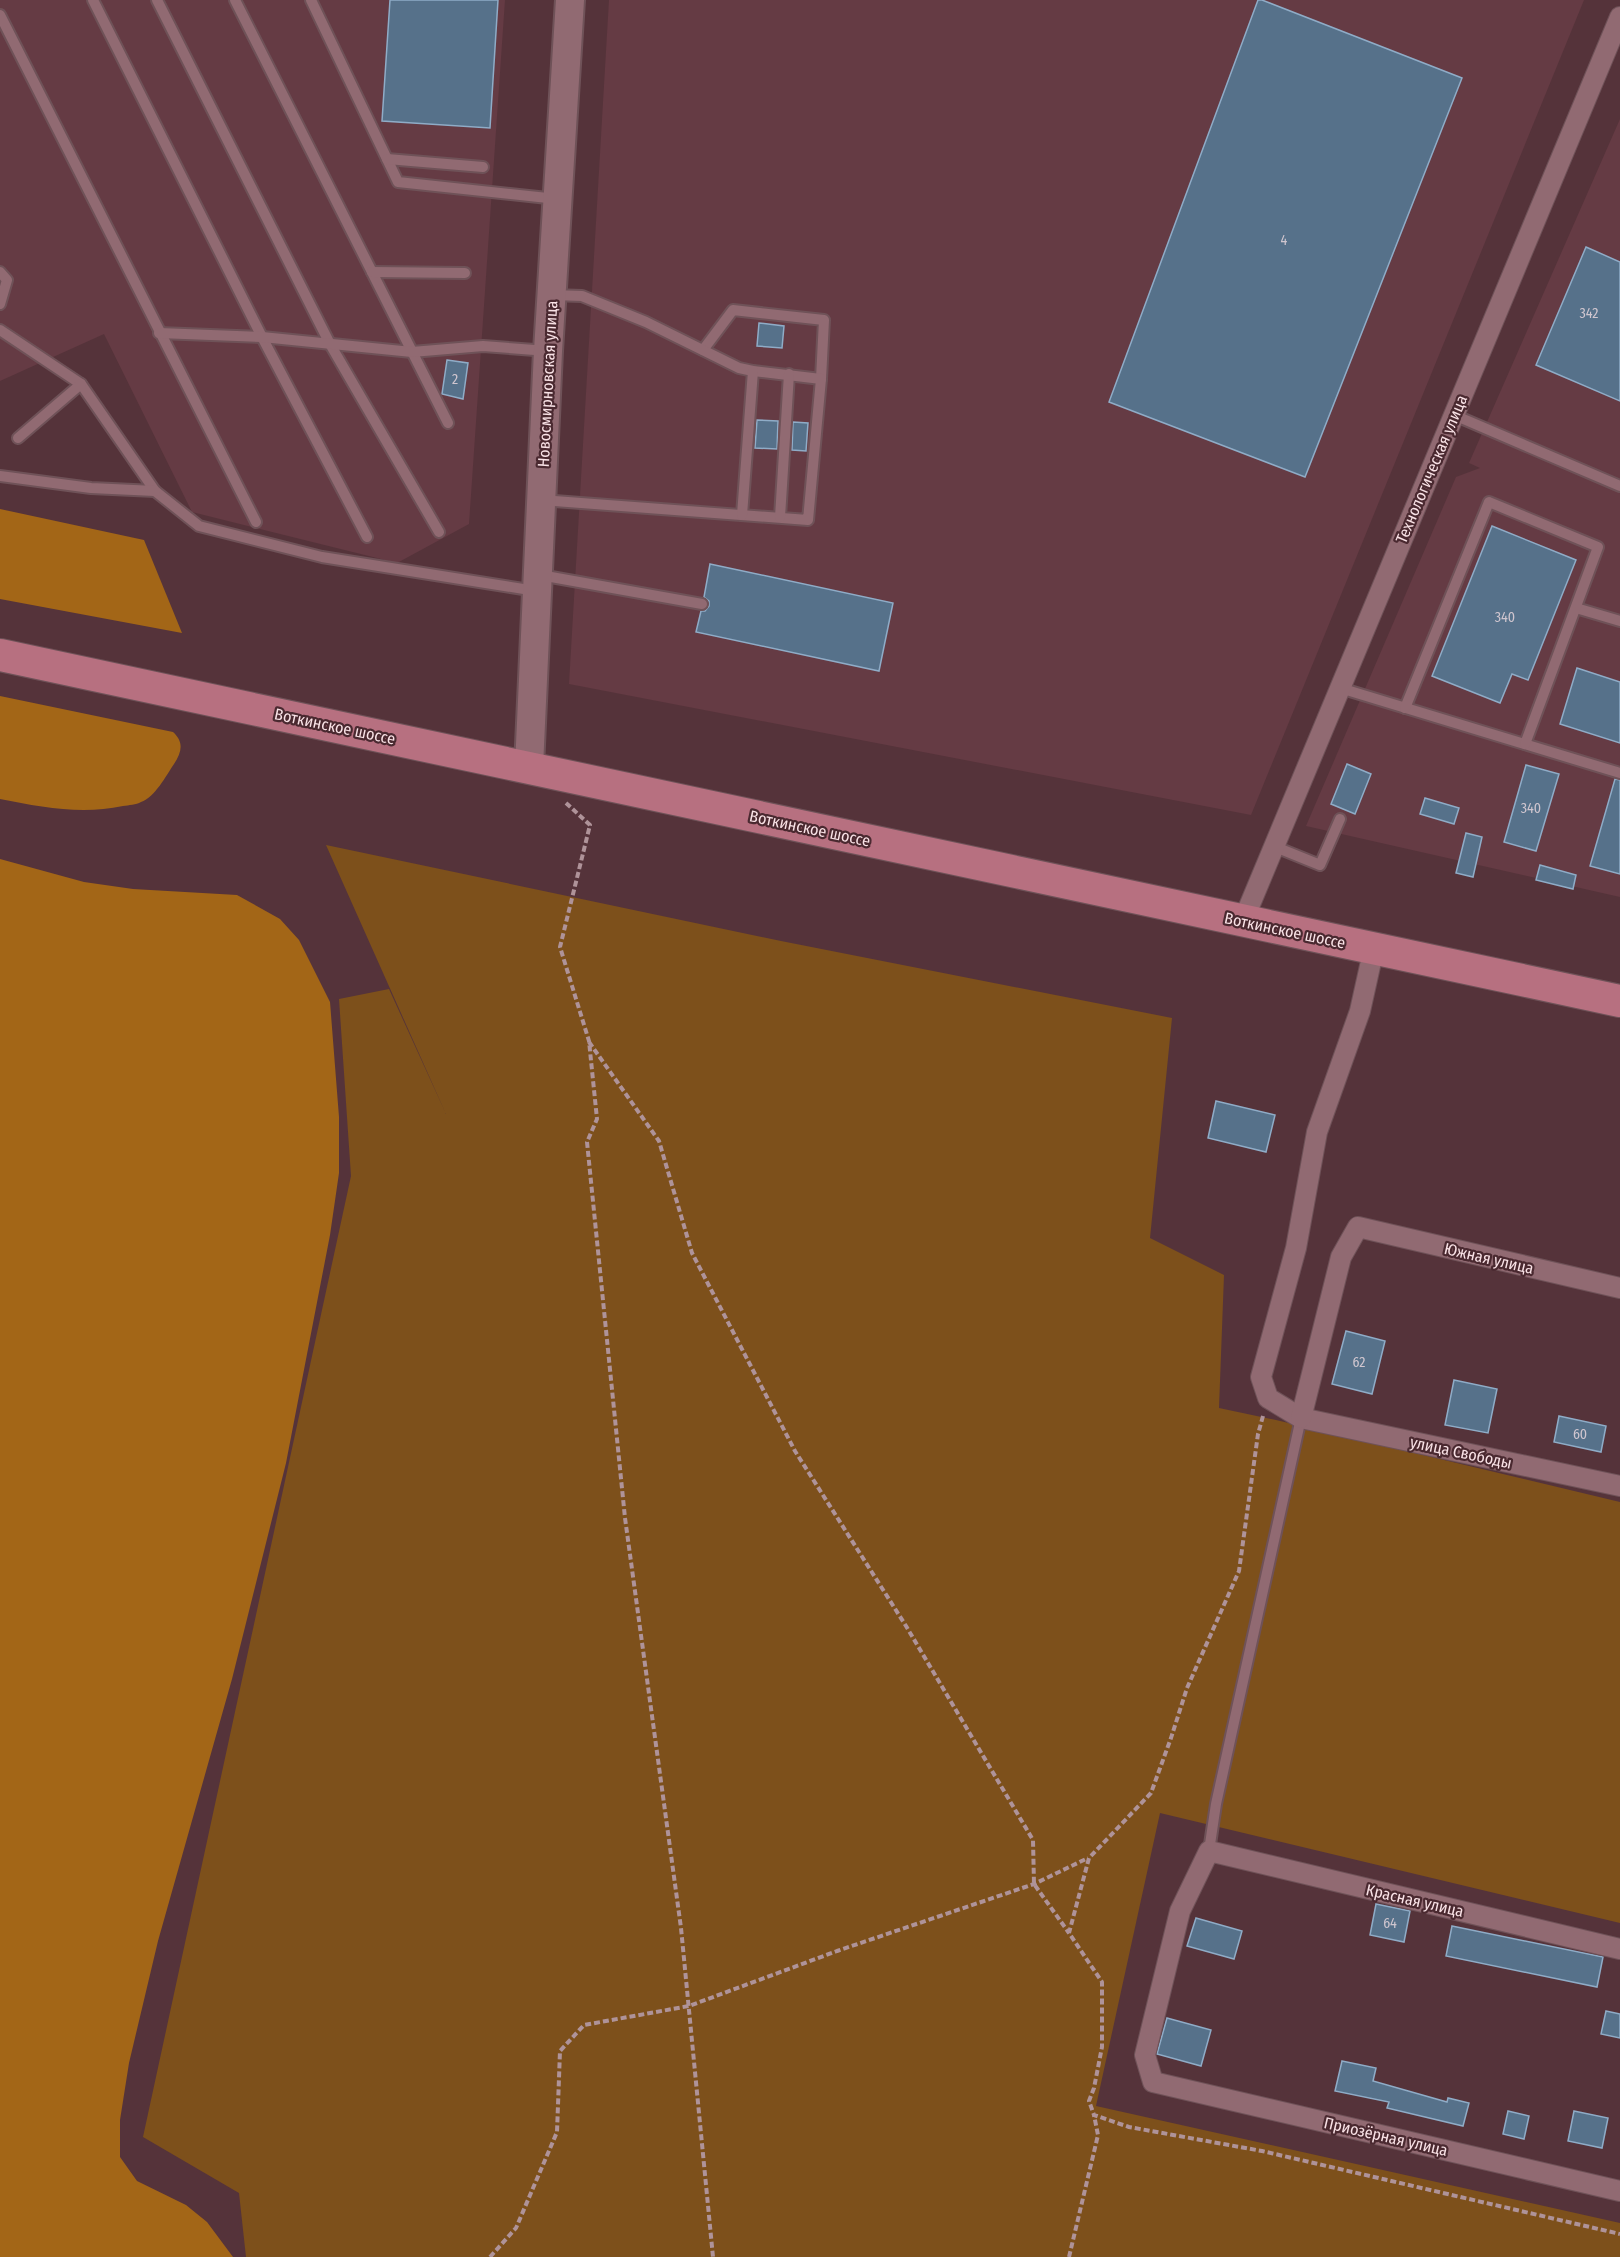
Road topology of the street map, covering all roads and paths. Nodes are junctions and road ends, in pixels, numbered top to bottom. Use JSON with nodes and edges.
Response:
{"nodes":[{"id":1,"x":93,"y":0,"type":"edge"},
{"id":2,"x":157,"y":0,"type":"edge"},
{"id":3,"x":235,"y":0,"type":"edge"},
{"id":4,"x":311,"y":0,"type":"edge"},
{"id":5,"x":570,"y":0,"type":"edge"},
{"id":6,"x":0,"y":15,"type":"edge"},
{"id":7,"x":1620,"y":17,"type":"edge"},
{"id":8,"x":387,"y":159,"type":"junction"},
{"id":9,"x":483,"y":167,"type":"dead end"},
{"id":10,"x":557,"y":199,"type":"junction"},
{"id":11,"x":0,"y":272,"type":"edge"},
{"id":12,"x":372,"y":272,"type":"junction"},
{"id":13,"x":465,"y":273,"type":"dead end"},
{"id":14,"x":551,"y":295,"type":"junction"},
{"id":15,"x":0,"y":304,"type":"edge"},
{"id":16,"x":0,"y":330,"type":"edge"},
{"id":17,"x":159,"y":333,"type":"junction"},
{"id":18,"x":262,"y":337,"type":"junction"},
{"id":19,"x":330,"y":344,"type":"junction"},
{"id":20,"x":703,"y":350,"type":"junction"},
{"id":21,"x":548,"y":351,"type":"junction"},
{"id":22,"x":412,"y":352,"type":"junction"},
{"id":23,"x":753,"y":371,"type":"junction"},
{"id":24,"x":789,"y":374,"type":"junction"},
{"id":25,"x":821,"y":379,"type":"junction"},
{"id":26,"x":81,"y":384,"type":"junction"},
{"id":27,"x":1454,"y":415,"type":"junction"},
{"id":28,"x":448,"y":423,"type":"dead end"},
{"id":29,"x":18,"y":438,"type":"dead end"},
{"id":30,"x":0,"y":476,"type":"edge"},
{"id":31,"x":1619,"y":483,"type":"edge"},
{"id":32,"x":155,"y":491,"type":"junction"},
{"id":33,"x":541,"y":500,"type":"junction"},
{"id":34,"x":742,"y":515,"type":"junction"},
{"id":35,"x":780,"y":518,"type":"junction"},
{"id":36,"x":256,"y":522,"type":"dead end"},
{"id":37,"x":439,"y":532,"type":"dead end"},
{"id":38,"x":367,"y":537,"type":"dead end"},
{"id":39,"x":537,"y":583,"type":"junction"},
{"id":40,"x":702,"y":604,"type":"dead end"},
{"id":41,"x":1576,"y":608,"type":"junction"},
{"id":42,"x":1620,"y":621,"type":"edge"},
{"id":43,"x":0,"y":655,"type":"edge"},
{"id":44,"x":1340,"y":688,"type":"junction"},
{"id":45,"x":1405,"y":708,"type":"junction"},
{"id":46,"x":1525,"y":744,"type":"junction"},
{"id":47,"x":529,"y":767,"type":"junction"},
{"id":48,"x":1620,"y":774,"type":"edge"},
{"id":49,"x":559,"y":796,"type":"dead end"},
{"id":50,"x":1340,"y":819,"type":"dead end"},
{"id":51,"x":1274,"y":846,"type":"junction"},
{"id":52,"x":1243,"y":921,"type":"junction"},
{"id":53,"x":1374,"y":948,"type":"junction"},
{"id":54,"x":1620,"y":1001,"type":"edge"},
{"id":55,"x":589,"y":1041,"type":"junction"},
{"id":56,"x":1620,"y":1288,"type":"edge"},
{"id":57,"x":1268,"y":1398,"type":"junction"},
{"id":58,"x":1302,"y":1418,"type":"junction"},
{"id":59,"x":1620,"y":1486,"type":"edge"},
{"id":60,"x":1209,"y":1851,"type":"junction"},
{"id":61,"x":1089,"y":1858,"type":"junction"},
{"id":62,"x":1034,"y":1884,"type":"junction"},
{"id":63,"x":1070,"y":1933,"type":"junction"},
{"id":64,"x":1620,"y":1949,"type":"edge"},
{"id":65,"x":689,"y":2006,"type":"junction"},
{"id":66,"x":1094,"y":2115,"type":"junction"},
{"id":67,"x":1620,"y":2191,"type":"edge"},
{"id":68,"x":1620,"y":2234,"type":"edge"},
{"id":69,"x":490,"y":2257,"type":"edge"},
{"id":70,"x":713,"y":2257,"type":"edge"},
{"id":71,"x":1069,"y":2257,"type":"edge"}],
"edges":[{"from":1,"to":18,"type":"lane"},
{"from":2,"to":19,"type":"lane"},
{"from":3,"to":12,"type":"lane"},
{"from":4,"to":8,"type":"lane"},
{"from":5,"to":10,"type":"street","name":"Новосмирновская улица"},
{"from":6,"to":17,"type":"lane"},
{"from":7,"to":27,"type":"street","name":"Технологическая улица"},
{"from":8,"to":9,"type":"lane"},
{"from":8,"to":10,"type":"lane"},
{"from":10,"to":14,"type":"street","name":"Новосмирновская улица"},
{"from":11,"to":15,"type":"lane"},
{"from":12,"to":13,"type":"lane"},
{"from":12,"to":22,"type":"lane"},
{"from":14,"to":20,"type":"lane"},
{"from":14,"to":21,"type":"street","name":"Новосмирновская улица"},
{"from":16,"to":26,"type":"lane"},
{"from":17,"to":18,"type":"lane"},
{"from":17,"to":36,"type":"lane"},
{"from":18,"to":19,"type":"lane"},
{"from":18,"to":38,"type":"lane"},
{"from":19,"to":22,"type":"lane"},
{"from":19,"to":37,"type":"lane"},
{"from":20,"to":23,"type":"lane"},
{"from":20,"to":25,"type":"lane"},
{"from":21,"to":22,"type":"lane"},
{"from":21,"to":33,"type":"street","name":"Новосмирновская улица"},
{"from":22,"to":28,"type":"lane"},
{"from":23,"to":24,"type":"lane"},
{"from":23,"to":34,"type":"lane"},
{"from":24,"to":25,"type":"lane"},
{"from":24,"to":35,"type":"lane"},
{"from":25,"to":35,"type":"lane"},
{"from":26,"to":29,"type":"lane"},
{"from":26,"to":32,"type":"lane"},
{"from":27,"to":31,"type":"lane"},
{"from":27,"to":44,"type":"street","name":"Технологическая улица"},
{"from":30,"to":32,"type":"lane"},
{"from":32,"to":39,"type":"lane"},
{"from":33,"to":34,"type":"lane"},
{"from":33,"to":39,"type":"street","name":"Новосмирновская улица"},
{"from":34,"to":35,"type":"lane"},
{"from":39,"to":40,"type":"lane"},
{"from":39,"to":47,"type":"street","name":"Новосмирновская улица"},
{"from":41,"to":42,"type":"lane"},
{"from":41,"to":45,"type":"lane"},
{"from":41,"to":46,"type":"lane"},
{"from":43,"to":47,"type":"main road","name":"Воткинское шоссе"},
{"from":44,"to":45,"type":"lane"},
{"from":44,"to":51,"type":"street","name":"Технологическая улица"},
{"from":45,"to":46,"type":"lane"},
{"from":46,"to":48,"type":"lane"},
{"from":47,"to":52,"type":"main road","name":"Воткинское шоссе"},
{"from":49,"to":55,"type":"path"},
{"from":50,"to":51,"type":"lane"},
{"from":51,"to":52,"type":"street","name":"Технологическая улица"},
{"from":52,"to":53,"type":"main road","name":"Воткинское шоссе"},
{"from":53,"to":54,"type":"main road","name":"Воткинское шоссе"},
{"from":53,"to":57,"type":"street"},
{"from":55,"to":62,"type":"path"},
{"from":55,"to":65,"type":"path"},
{"from":56,"to":58,"type":"street","name":"Южная улица"},
{"from":57,"to":58,"type":"street","name":"улица Свободы"},
{"from":57,"to":61,"type":"path"},
{"from":58,"to":59,"type":"street","name":"улица Свободы"},
{"from":58,"to":60,"type":"lane"},
{"from":60,"to":64,"type":"street","name":"Красная улица"},
{"from":60,"to":67,"type":"street","name":"Приозёрная улица"},
{"from":61,"to":62,"type":"path"},
{"from":61,"to":63,"type":"path"},
{"from":62,"to":63,"type":"path"},
{"from":62,"to":65,"type":"path"},
{"from":63,"to":66,"type":"path"},
{"from":65,"to":69,"type":"path"},
{"from":65,"to":70,"type":"path"},
{"from":66,"to":68,"type":"path"},
{"from":66,"to":71,"type":"path"}]}
